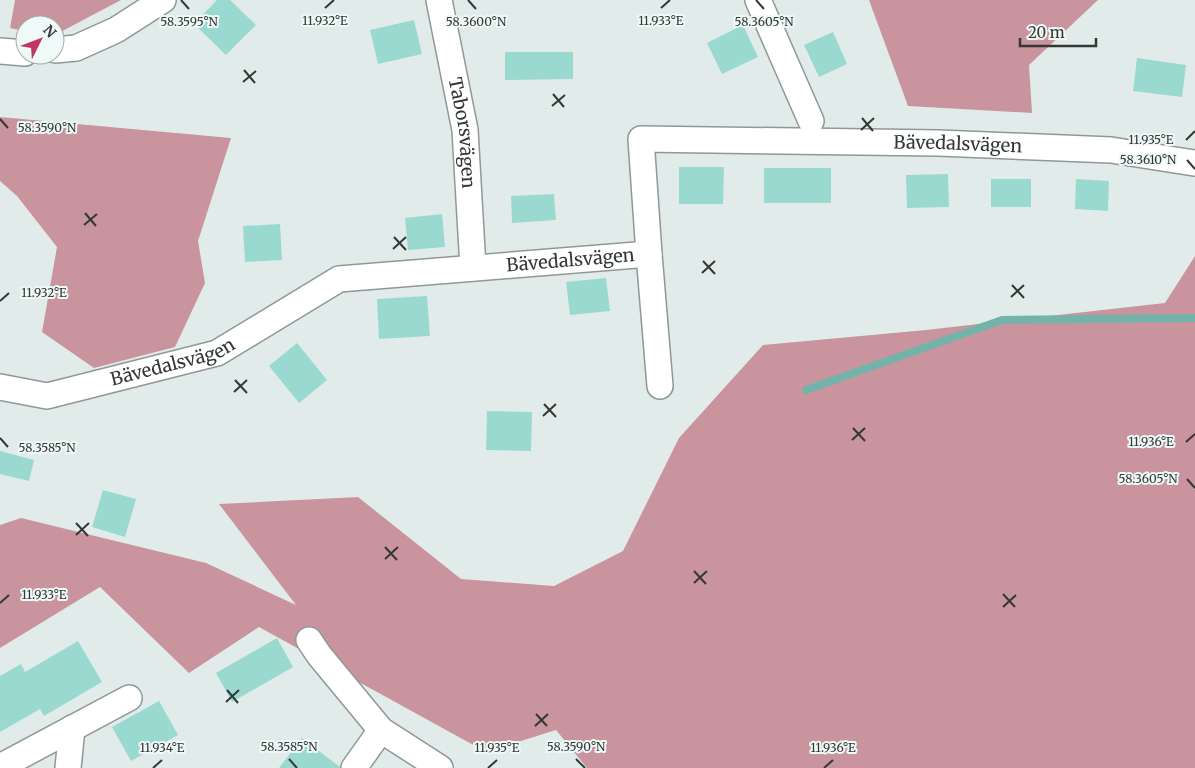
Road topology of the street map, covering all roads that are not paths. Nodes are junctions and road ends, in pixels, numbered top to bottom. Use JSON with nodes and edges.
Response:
{"nodes":[{"id":1,"x":162,"y":0,"type":"edge"},
{"id":2,"x":439,"y":0,"type":"edge"},
{"id":3,"x":758,"y":0,"type":"edge"},
{"id":4,"x":65,"y":49,"type":"edge"},
{"id":5,"x":0,"y":51,"type":"edge"},
{"id":6,"x":15,"y":52,"type":"edge"},
{"id":7,"x":811,"y":120,"type":"dead end"},
{"id":8,"x":1194,"y":163,"type":"edge"},
{"id":9,"x":649,"y":254,"type":"junction"},
{"id":10,"x":473,"y":268,"type":"junction"},
{"id":11,"x":0,"y":386,"type":"edge"},
{"id":12,"x":660,"y":386,"type":"dead end"},
{"id":13,"x":309,"y":640,"type":"dead end"},
{"id":14,"x":129,"y":698,"type":"dead end"},
{"id":15,"x":72,"y":728,"type":"junction"},
{"id":16,"x":380,"y":730,"type":"junction"},
{"id":17,"x":0,"y":767,"type":"edge"},
{"id":18,"x":68,"y":768,"type":"edge"},
{"id":19,"x":354,"y":768,"type":"edge"},
{"id":20,"x":440,"y":768,"type":"edge"}],
"edges":[{"from":1,"to":4,"type":"street"},
{"from":2,"to":10,"type":"street","name":"Taborsvägen"},
{"from":3,"to":7,"type":"street"},
{"from":5,"to":6,"type":"street"},
{"from":8,"to":9,"type":"street","name":"Bävedalsvägen"},
{"from":9,"to":10,"type":"street","name":"Bävedalsvägen"},
{"from":9,"to":12,"type":"street"},
{"from":10,"to":11,"type":"street","name":"Bävedalsvägen"},
{"from":13,"to":16,"type":"street"},
{"from":14,"to":15,"type":"street"},
{"from":15,"to":17,"type":"street"},
{"from":15,"to":18,"type":"street"},
{"from":16,"to":19,"type":"street"},
{"from":16,"to":20,"type":"street"}]}
